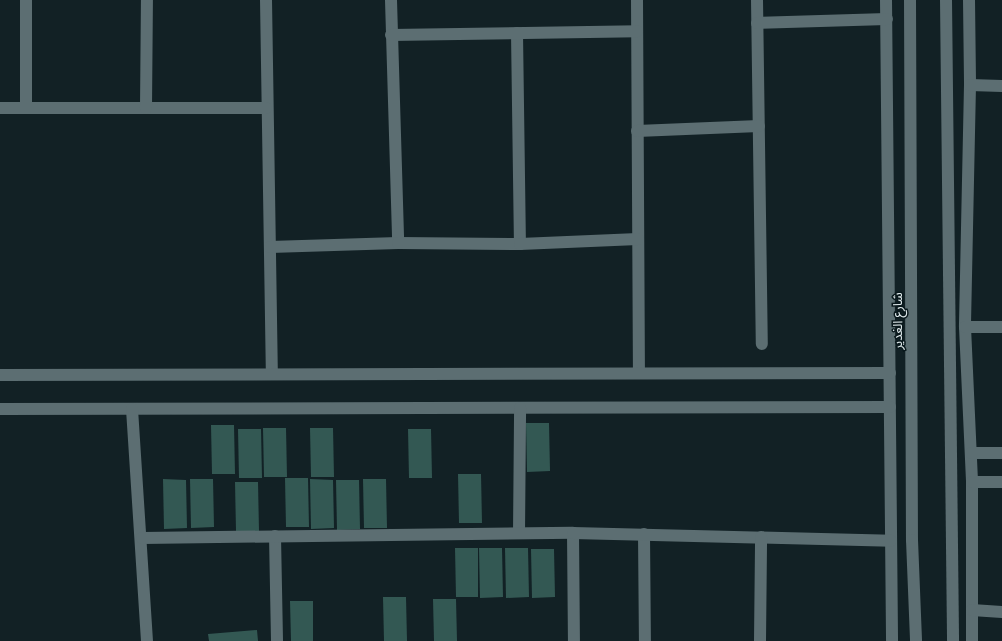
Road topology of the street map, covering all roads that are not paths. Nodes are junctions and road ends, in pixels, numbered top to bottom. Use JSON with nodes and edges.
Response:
{"nodes":[{"id":1,"x":26,"y":0,"type":"edge"},
{"id":2,"x":146,"y":0,"type":"edge"},
{"id":3,"x":266,"y":0,"type":"edge"},
{"id":4,"x":391,"y":0,"type":"edge"},
{"id":5,"x":637,"y":0,"type":"edge"},
{"id":6,"x":757,"y":0,"type":"edge"},
{"id":7,"x":886,"y":0,"type":"edge"},
{"id":8,"x":910,"y":0,"type":"edge"},
{"id":9,"x":946,"y":0,"type":"edge"},
{"id":10,"x":969,"y":0,"type":"edge"},
{"id":11,"x":887,"y":19,"type":"junction"},
{"id":12,"x":758,"y":23,"type":"junction"},
{"id":13,"x":637,"y":31,"type":"junction"},
{"id":14,"x":517,"y":33,"type":"junction"},
{"id":15,"x":391,"y":35,"type":"junction"},
{"id":16,"x":970,"y":85,"type":"junction"},
{"id":17,"x":1002,"y":86,"type":"edge"},
{"id":18,"x":0,"y":108,"type":"edge"},
{"id":19,"x":26,"y":108,"type":"junction"},
{"id":20,"x":146,"y":108,"type":"junction"},
{"id":21,"x":266,"y":108,"type":"junction"},
{"id":22,"x":759,"y":126,"type":"junction"},
{"id":23,"x":637,"y":131,"type":"junction"},
{"id":24,"x":638,"y":239,"type":"junction"},
{"id":25,"x":398,"y":243,"type":"junction"},
{"id":26,"x":520,"y":244,"type":"junction"},
{"id":27,"x":270,"y":247,"type":"junction"},
{"id":28,"x":965,"y":327,"type":"junction"},
{"id":29,"x":1002,"y":327,"type":"edge"},
{"id":30,"x":762,"y":344,"type":"dead end"},
{"id":31,"x":639,"y":372,"type":"junction"},
{"id":32,"x":890,"y":373,"type":"junction"},
{"id":33,"x":272,"y":374,"type":"junction"},
{"id":34,"x":0,"y":375,"type":"edge"},
{"id":35,"x":890,"y":407,"type":"junction"},
{"id":36,"x":520,"y":408,"type":"junction"},
{"id":37,"x":0,"y":409,"type":"edge"},
{"id":38,"x":132,"y":409,"type":"junction"},
{"id":39,"x":971,"y":452,"type":"junction"},
{"id":40,"x":1002,"y":453,"type":"edge"},
{"id":41,"x":972,"y":482,"type":"junction"},
{"id":42,"x":1002,"y":482,"type":"edge"},
{"id":43,"x":519,"y":533,"type":"junction"},
{"id":44,"x":573,"y":533,"type":"junction"},
{"id":45,"x":644,"y":534,"type":"junction"},
{"id":46,"x":275,"y":536,"type":"junction"},
{"id":47,"x":761,"y":537,"type":"junction"},
{"id":48,"x":142,"y":538,"type":"junction"},
{"id":49,"x":891,"y":541,"type":"junction"},
{"id":50,"x":972,"y":610,"type":"junction"},
{"id":51,"x":1002,"y":612,"type":"edge"},
{"id":52,"x":147,"y":641,"type":"edge"},
{"id":53,"x":277,"y":641,"type":"edge"},
{"id":54,"x":574,"y":641,"type":"edge"},
{"id":55,"x":645,"y":641,"type":"edge"},
{"id":56,"x":760,"y":641,"type":"edge"},
{"id":57,"x":892,"y":641,"type":"edge"},
{"id":58,"x":916,"y":641,"type":"edge"},
{"id":59,"x":953,"y":641,"type":"edge"},
{"id":60,"x":972,"y":641,"type":"edge"}],
"edges":[{"from":1,"to":19,"type":"street"},
{"from":2,"to":20,"type":"street"},
{"from":3,"to":21,"type":"street"},
{"from":4,"to":15,"type":"street"},
{"from":5,"to":13,"type":"street"},
{"from":6,"to":12,"type":"street"},
{"from":7,"to":11,"type":"street"},
{"from":8,"to":58,"type":"street","name":"شارع الغدير"},
{"from":9,"to":59,"type":"street"},
{"from":10,"to":16,"type":"street"},
{"from":11,"to":12,"type":"street"},
{"from":11,"to":32,"type":"street"},
{"from":12,"to":22,"type":"street"},
{"from":13,"to":14,"type":"street"},
{"from":13,"to":23,"type":"street"},
{"from":14,"to":15,"type":"street"},
{"from":14,"to":26,"type":"street"},
{"from":15,"to":25,"type":"street"},
{"from":16,"to":17,"type":"street"},
{"from":16,"to":28,"type":"street"},
{"from":18,"to":19,"type":"street"},
{"from":19,"to":20,"type":"street"},
{"from":20,"to":21,"type":"street"},
{"from":21,"to":27,"type":"street"},
{"from":22,"to":23,"type":"street"},
{"from":22,"to":30,"type":"street"},
{"from":23,"to":24,"type":"street"},
{"from":24,"to":26,"type":"street"},
{"from":24,"to":31,"type":"street"},
{"from":25,"to":26,"type":"street"},
{"from":25,"to":27,"type":"street"},
{"from":27,"to":33,"type":"street"},
{"from":28,"to":29,"type":"street"},
{"from":28,"to":39,"type":"street"},
{"from":31,"to":32,"type":"street"},
{"from":31,"to":33,"type":"street"},
{"from":32,"to":35,"type":"street"},
{"from":33,"to":34,"type":"street"},
{"from":35,"to":36,"type":"street"},
{"from":35,"to":49,"type":"street"},
{"from":36,"to":38,"type":"street"},
{"from":36,"to":43,"type":"street"},
{"from":37,"to":38,"type":"street"},
{"from":38,"to":48,"type":"street"},
{"from":39,"to":40,"type":"street"},
{"from":39,"to":41,"type":"street"},
{"from":41,"to":42,"type":"street"},
{"from":41,"to":50,"type":"street"},
{"from":43,"to":44,"type":"street"},
{"from":43,"to":46,"type":"street"},
{"from":44,"to":45,"type":"street"},
{"from":44,"to":54,"type":"street"},
{"from":45,"to":47,"type":"street"},
{"from":45,"to":55,"type":"street"},
{"from":46,"to":48,"type":"street"},
{"from":46,"to":53,"type":"street"},
{"from":47,"to":49,"type":"street"},
{"from":47,"to":56,"type":"street"},
{"from":48,"to":52,"type":"street"},
{"from":49,"to":57,"type":"street"},
{"from":50,"to":51,"type":"street"},
{"from":50,"to":60,"type":"street"}]}
